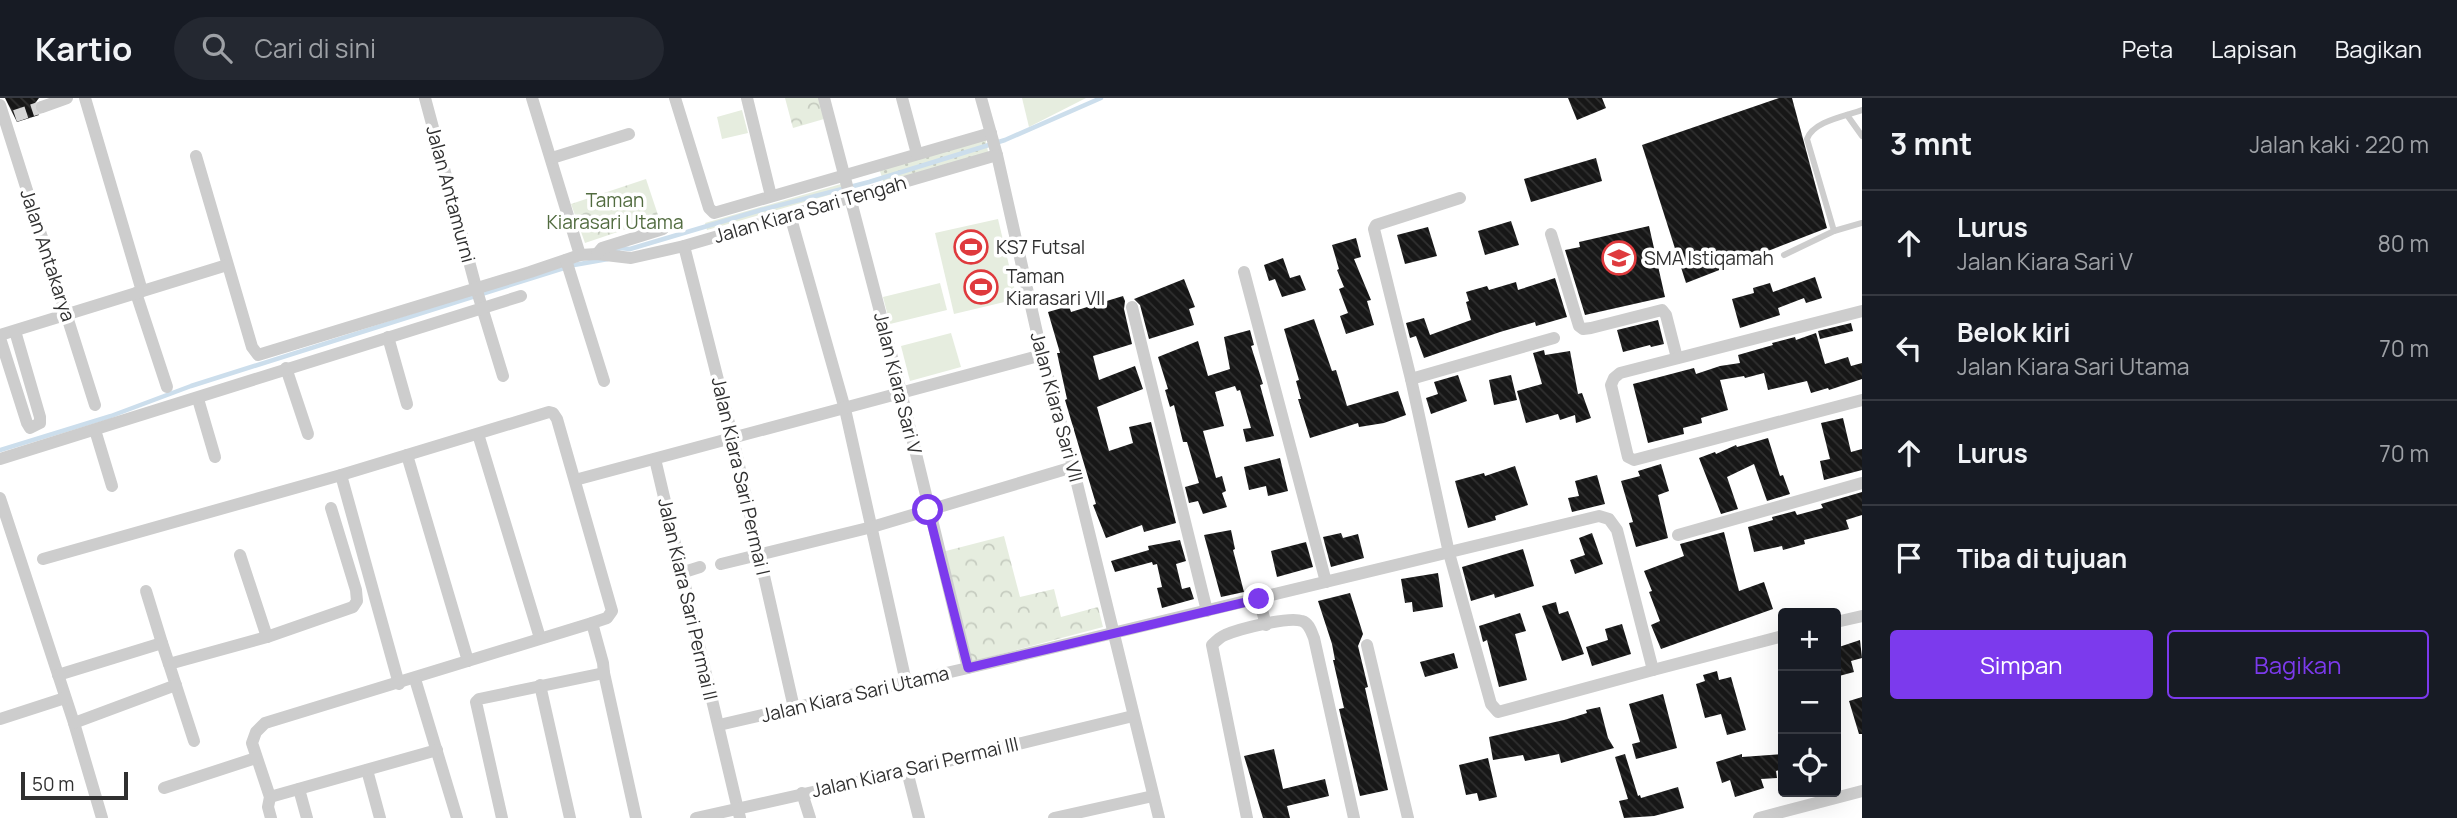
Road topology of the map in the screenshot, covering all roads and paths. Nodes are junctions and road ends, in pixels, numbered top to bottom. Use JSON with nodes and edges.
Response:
{"nodes":[{"id":1,"x":67,"y":98,"type":"edge"},
{"id":2,"x":86,"y":98,"type":"edge"},
{"id":3,"x":425,"y":98,"type":"edge"},
{"id":4,"x":532,"y":98,"type":"edge"},
{"id":5,"x":675,"y":98,"type":"edge"},
{"id":6,"x":747,"y":98,"type":"edge"},
{"id":7,"x":824,"y":98,"type":"edge"},
{"id":8,"x":902,"y":98,"type":"edge"},
{"id":9,"x":981,"y":98,"type":"edge"},
{"id":10,"x":0,"y":105,"type":"edge"},
{"id":11,"x":42,"y":107,"type":"tunnel mouth"},
{"id":12,"x":1862,"y":110,"type":"edge"},
{"id":13,"x":1847,"y":115,"type":"junction"},
{"id":14,"x":6,"y":119,"type":"edge"},
{"id":15,"x":629,"y":134,"type":"dead end"},
{"id":16,"x":1862,"y":136,"type":"edge"},
{"id":17,"x":994,"y":144,"type":"junction"},
{"id":18,"x":917,"y":154,"type":"junction"},
{"id":19,"x":196,"y":156,"type":"dead end"},
{"id":20,"x":552,"y":158,"type":"junction"},
{"id":21,"x":848,"y":186,"type":"junction"},
{"id":22,"x":771,"y":196,"type":"junction"},
{"id":23,"x":1460,"y":198,"type":"dead end"},
{"id":24,"x":790,"y":215,"type":"junction"},
{"id":25,"x":1862,"y":223,"type":"edge"},
{"id":26,"x":663,"y":229,"type":"dead end"},
{"id":27,"x":1834,"y":231,"type":"junction"},
{"id":28,"x":1551,"y":234,"type":"dead end"},
{"id":29,"x":684,"y":246,"type":"junction"},
{"id":30,"x":602,"y":254,"type":"junction"},
{"id":31,"x":580,"y":255,"type":"junction"},
{"id":32,"x":1784,"y":255,"type":"dead end"},
{"id":33,"x":566,"y":260,"type":"junction"},
{"id":34,"x":227,"y":265,"type":"junction"},
{"id":35,"x":1244,"y":272,"type":"dead end"},
{"id":36,"x":139,"y":292,"type":"junction"},
{"id":37,"x":479,"y":296,"type":"junction"},
{"id":38,"x":521,"y":296,"type":"dead end"},
{"id":39,"x":1132,"y":307,"type":"dead end"},
{"id":40,"x":1862,"y":311,"type":"edge"},
{"id":41,"x":66,"y":315,"type":"junction"},
{"id":42,"x":15,"y":331,"type":"junction"},
{"id":43,"x":0,"y":337,"type":"edge"},
{"id":44,"x":388,"y":337,"type":"junction"},
{"id":45,"x":1555,"y":338,"type":"dead end"},
{"id":46,"x":1042,"y":355,"type":"junction"},
{"id":47,"x":1677,"y":358,"type":"junction"},
{"id":48,"x":286,"y":368,"type":"junction"},
{"id":49,"x":503,"y":376,"type":"dead end"},
{"id":50,"x":1411,"y":379,"type":"junction"},
{"id":51,"x":604,"y":381,"type":"dead end"},
{"id":52,"x":167,"y":387,"type":"dead end"},
{"id":53,"x":901,"y":392,"type":"junction"},
{"id":54,"x":198,"y":398,"type":"junction"},
{"id":55,"x":1862,"y":400,"type":"edge"},
{"id":56,"x":407,"y":404,"type":"dead end"},
{"id":57,"x":95,"y":405,"type":"dead end"},
{"id":58,"x":845,"y":409,"type":"junction"},
{"id":59,"x":95,"y":430,"type":"junction"},
{"id":60,"x":308,"y":434,"type":"dead end"},
{"id":61,"x":478,"y":434,"type":"junction"},
{"id":62,"x":733,"y":439,"type":"junction"},
{"id":63,"x":407,"y":455,"type":"junction"},
{"id":64,"x":215,"y":457,"type":"dead end"},
{"id":65,"x":655,"y":458,"type":"junction"},
{"id":66,"x":0,"y":459,"type":"edge"},
{"id":67,"x":1073,"y":467,"type":"junction"},
{"id":68,"x":341,"y":475,"type":"junction"},
{"id":69,"x":575,"y":480,"type":"junction"},
{"id":70,"x":1862,"y":482,"type":"edge"},
{"id":71,"x":113,"y":486,"type":"dead end"},
{"id":72,"x":0,"y":498,"type":"edge"},
{"id":73,"x":331,"y":508,"type":"dead end"},
{"id":74,"x":928,"y":510,"type":"junction"},
{"id":75,"x":872,"y":527,"type":"junction"},
{"id":76,"x":1678,"y":535,"type":"dead end"},
{"id":77,"x":1449,"y":553,"type":"junction"},
{"id":78,"x":240,"y":555,"type":"dead end"},
{"id":79,"x":760,"y":556,"type":"junction"},
{"id":80,"x":43,"y":559,"type":"dead end"},
{"id":81,"x":722,"y":564,"type":"dead end"},
{"id":82,"x":700,"y":567,"type":"dead end"},
{"id":83,"x":681,"y":573,"type":"junction"},
{"id":84,"x":1326,"y":582,"type":"junction"},
{"id":85,"x":146,"y":591,"type":"dead end"},
{"id":86,"x":1259,"y":599,"type":"junction"},
{"id":87,"x":1243,"y":603,"type":"junction"},
{"id":88,"x":1207,"y":611,"type":"junction"},
{"id":89,"x":1862,"y":615,"type":"edge"},
{"id":90,"x":1841,"y":621,"type":"edge"},
{"id":91,"x":592,"y":623,"type":"junction"},
{"id":92,"x":1266,"y":625,"type":"junction"},
{"id":93,"x":1248,"y":628,"type":"junction"},
{"id":94,"x":1114,"y":633,"type":"junction"},
{"id":95,"x":267,"y":637,"type":"junction"},
{"id":96,"x":1778,"y":637,"type":"edge"},
{"id":97,"x":540,"y":638,"type":"junction"},
{"id":98,"x":162,"y":643,"type":"junction"},
{"id":99,"x":1367,"y":645,"type":"dead end"},
{"id":100,"x":468,"y":661,"type":"junction"},
{"id":101,"x":169,"y":664,"type":"junction"},
{"id":102,"x":604,"y":668,"type":"junction"},
{"id":103,"x":968,"y":668,"type":"junction"},
{"id":104,"x":1653,"y":670,"type":"junction"},
{"id":105,"x":58,"y":675,"type":"junction"},
{"id":106,"x":415,"y":679,"type":"junction"},
{"id":107,"x":906,"y":682,"type":"junction"},
{"id":108,"x":399,"y":684,"type":"junction"},
{"id":109,"x":176,"y":685,"type":"junction"},
{"id":110,"x":540,"y":685,"type":"junction"},
{"id":111,"x":65,"y":698,"type":"junction"},
{"id":112,"x":794,"y":708,"type":"junction"},
{"id":113,"x":1133,"y":716,"type":"junction"},
{"id":114,"x":0,"y":719,"type":"edge"},
{"id":115,"x":74,"y":723,"type":"junction"},
{"id":116,"x":719,"y":725,"type":"junction"},
{"id":117,"x":194,"y":741,"type":"dead end"},
{"id":118,"x":437,"y":750,"type":"junction"},
{"id":119,"x":256,"y":758,"type":"junction"},
{"id":120,"x":367,"y":770,"type":"junction"},
{"id":121,"x":907,"y":771,"type":"junction"},
{"id":122,"x":164,"y":788,"type":"dead end"},
{"id":123,"x":299,"y":789,"type":"junction"},
{"id":124,"x":1862,"y":791,"type":"edge"},
{"id":125,"x":802,"y":793,"type":"junction"},
{"id":126,"x":1153,"y":796,"type":"junction"},
{"id":127,"x":270,"y":797,"type":"junction"},
{"id":128,"x":739,"y":813,"type":"edge"},
{"id":129,"x":102,"y":818,"type":"edge"},
{"id":130,"x":271,"y":818,"type":"edge"},
{"id":131,"x":307,"y":818,"type":"edge"},
{"id":132,"x":380,"y":818,"type":"edge"},
{"id":133,"x":457,"y":818,"type":"edge"},
{"id":134,"x":502,"y":818,"type":"edge"},
{"id":135,"x":570,"y":818,"type":"edge"},
{"id":136,"x":636,"y":818,"type":"edge"},
{"id":137,"x":696,"y":818,"type":"edge"},
{"id":138,"x":810,"y":818,"type":"edge"},
{"id":139,"x":919,"y":818,"type":"edge"},
{"id":140,"x":1054,"y":818,"type":"edge"},
{"id":141,"x":1159,"y":818,"type":"edge"},
{"id":142,"x":1247,"y":818,"type":"edge"},
{"id":143,"x":1354,"y":818,"type":"edge"},
{"id":144,"x":1408,"y":818,"type":"edge"},
{"id":145,"x":1759,"y":818,"type":"edge"}],
"edges":[{"from":1,"to":11,"type":"street"},
{"from":2,"to":36,"type":"street"},
{"from":3,"to":37,"type":"street","name":"Jalan Antamurni"},
{"from":4,"to":20,"type":"street"},
{"from":5,"to":22,"type":"street","name":"Jalan Kiara Sari Tengah"},
{"from":6,"to":22,"type":"street"},
{"from":7,"to":21,"type":"street","name":"Jalan Kiara Sari V"},
{"from":8,"to":18,"type":"street"},
{"from":9,"to":17,"type":"street","name":"Jalan Kiara Sari VII"},
{"from":10,"to":14,"type":"street","name":"Jalan Antakarya"},
{"from":12,"to":13,"type":"lane"},
{"from":13,"to":16,"type":"lane"},
{"from":13,"to":27,"type":"lane"},
{"from":14,"to":41,"type":"street","name":"Jalan Antakarya"},
{"from":15,"to":20,"type":"street"},
{"from":17,"to":18,"type":"street","name":"Jalan Kiara Sari Tengah"},
{"from":17,"to":21,"type":"street","name":"Jalan Kiara Sari Tengah"},
{"from":17,"to":46,"type":"street","name":"Jalan Kiara Sari VII"},
{"from":18,"to":21,"type":"street","name":"Jalan Kiara Sari Tengah"},
{"from":19,"to":34,"type":"street"},
{"from":20,"to":31,"type":"street"},
{"from":21,"to":22,"type":"street","name":"Jalan Kiara Sari Tengah"},
{"from":21,"to":24,"type":"street","name":"Jalan Kiara Sari Tengah"},
{"from":21,"to":53,"type":"street","name":"Jalan Kiara Sari V"},
{"from":23,"to":50,"type":"street"},
{"from":24,"to":29,"type":"street","name":"Jalan Kiara Sari Tengah"},
{"from":24,"to":58,"type":"street"},
{"from":25,"to":27,"type":"lane"},
{"from":26,"to":30,"type":"street"},
{"from":27,"to":32,"type":"lane"},
{"from":28,"to":47,"type":"street"},
{"from":29,"to":30,"type":"street","name":"Jalan Kiara Sari Tengah"},
{"from":29,"to":62,"type":"street","name":"Jalan Kiara Sari Permai I"},
{"from":30,"to":31,"type":"street"},
{"from":31,"to":33,"type":"street"},
{"from":33,"to":37,"type":"street"},
{"from":33,"to":51,"type":"street"},
{"from":34,"to":36,"type":"street"},
{"from":34,"to":37,"type":"street"},
{"from":35,"to":84,"type":"street"},
{"from":36,"to":41,"type":"street"},
{"from":36,"to":52,"type":"street"},
{"from":37,"to":38,"type":"street"},
{"from":37,"to":44,"type":"street"},
{"from":37,"to":49,"type":"street","name":"Jalan Antamurni"},
{"from":39,"to":88,"type":"street"},
{"from":40,"to":47,"type":"street"},
{"from":41,"to":42,"type":"street"},
{"from":41,"to":57,"type":"street","name":"Jalan Antakarya"},
{"from":42,"to":43,"type":"street"},
{"from":42,"to":43,"type":"street"},
{"from":44,"to":48,"type":"street"},
{"from":44,"to":56,"type":"street"},
{"from":45,"to":50,"type":"street"},
{"from":46,"to":53,"type":"street"},
{"from":46,"to":67,"type":"street","name":"Jalan Kiara Sari VII"},
{"from":47,"to":55,"type":"street"},
{"from":48,"to":54,"type":"street"},
{"from":48,"to":60,"type":"street"},
{"from":50,"to":77,"type":"street"},
{"from":53,"to":58,"type":"street"},
{"from":53,"to":74,"type":"street","name":"Jalan Kiara Sari V"},
{"from":54,"to":59,"type":"street"},
{"from":54,"to":64,"type":"street"},
{"from":58,"to":62,"type":"street"},
{"from":58,"to":75,"type":"street"},
{"from":59,"to":66,"type":"street"},
{"from":59,"to":71,"type":"street"},
{"from":61,"to":63,"type":"street"},
{"from":61,"to":69,"type":"street"},
{"from":61,"to":97,"type":"street"},
{"from":62,"to":65,"type":"street"},
{"from":62,"to":79,"type":"street","name":"Jalan Kiara Sari Permai I"},
{"from":63,"to":68,"type":"street"},
{"from":63,"to":100,"type":"street"},
{"from":65,"to":69,"type":"street"},
{"from":65,"to":83,"type":"street","name":"Jalan Kiara Sari Permai II"},
{"from":67,"to":74,"type":"street"},
{"from":67,"to":94,"type":"street","name":"Jalan Kiara Sari VII"},
{"from":68,"to":80,"type":"street"},
{"from":68,"to":108,"type":"street"},
{"from":69,"to":91,"type":"street"},
{"from":70,"to":76,"type":"street"},
{"from":72,"to":105,"type":"street"},
{"from":73,"to":95,"type":"street"},
{"from":74,"to":75,"type":"street"},
{"from":74,"to":103,"type":"street","name":"Jalan Kiara Sari V"},
{"from":75,"to":79,"type":"street"},
{"from":75,"to":107,"type":"street"},
{"from":77,"to":84,"type":"street","name":"Jalan Kiara Sari Utama"},
{"from":77,"to":104,"type":"street","name":"Jalan Kiara Sari Utama"},
{"from":77,"to":104,"type":"street"},
{"from":78,"to":95,"type":"street"},
{"from":79,"to":81,"type":"street"},
{"from":79,"to":112,"type":"street","name":"Jalan Kiara Sari Permai I"},
{"from":82,"to":83,"type":"street"},
{"from":83,"to":116,"type":"street","name":"Jalan Kiara Sari Permai II"},
{"from":84,"to":86,"type":"street","name":"Jalan Kiara Sari Utama"},
{"from":85,"to":98,"type":"street"},
{"from":86,"to":87,"type":"street","name":"Jalan Kiara Sari Utama"},
{"from":86,"to":92,"type":"street"},
{"from":87,"to":88,"type":"street","name":"Jalan Kiara Sari Utama"},
{"from":87,"to":93,"type":"street"},
{"from":88,"to":94,"type":"street","name":"Jalan Kiara Sari Utama"},
{"from":89,"to":90,"type":"street"},
{"from":91,"to":97,"type":"street"},
{"from":91,"to":102,"type":"street"},
{"from":92,"to":93,"type":"street"},
{"from":92,"to":143,"type":"street"},
{"from":93,"to":142,"type":"street"},
{"from":94,"to":103,"type":"street","name":"Jalan Kiara Sari Utama"},
{"from":94,"to":113,"type":"street","name":"Jalan Kiara Sari VII"},
{"from":95,"to":101,"type":"street"},
{"from":96,"to":104,"type":"street"},
{"from":97,"to":100,"type":"street"},
{"from":98,"to":101,"type":"street"},
{"from":98,"to":105,"type":"street"},
{"from":99,"to":144,"type":"street"},
{"from":100,"to":106,"type":"street"},
{"from":101,"to":109,"type":"street"},
{"from":102,"to":110,"type":"street"},
{"from":102,"to":136,"type":"street"},
{"from":103,"to":107,"type":"street","name":"Jalan Kiara Sari Utama"},
{"from":105,"to":111,"type":"street"},
{"from":106,"to":108,"type":"street"},
{"from":106,"to":118,"type":"street"},
{"from":107,"to":112,"type":"street","name":"Jalan Kiara Sari Utama"},
{"from":108,"to":119,"type":"street"},
{"from":109,"to":115,"type":"street"},
{"from":109,"to":117,"type":"street"},
{"from":110,"to":134,"type":"street"},
{"from":110,"to":135,"type":"street"},
{"from":111,"to":114,"type":"street"},
{"from":111,"to":115,"type":"street"},
{"from":112,"to":116,"type":"street","name":"Jalan Kiara Sari Utama"},
{"from":113,"to":121,"type":"street","name":"Jalan Kiara Sari Permai III"},
{"from":113,"to":126,"type":"street","name":"Jalan Kiara Sari VII"},
{"from":115,"to":129,"type":"street"},
{"from":116,"to":128,"type":"street","name":"Jalan Kiara Sari Permai II"},
{"from":118,"to":120,"type":"street"},
{"from":118,"to":133,"type":"street"},
{"from":119,"to":122,"type":"street"},
{"from":119,"to":127,"type":"street"},
{"from":120,"to":123,"type":"street"},
{"from":120,"to":132,"type":"street"},
{"from":121,"to":125,"type":"street","name":"Jalan Kiara Sari Permai III"},
{"from":121,"to":139,"type":"street"},
{"from":123,"to":127,"type":"street"},
{"from":123,"to":131,"type":"street"},
{"from":124,"to":145,"type":"street"},
{"from":125,"to":128,"type":"street","name":"Jalan Kiara Sari Permai III"},
{"from":125,"to":138,"type":"street"},
{"from":126,"to":140,"type":"street"},
{"from":126,"to":141,"type":"street","name":"Jalan Kiara Sari VII"},
{"from":127,"to":130,"type":"street"},
{"from":128,"to":137,"type":"street","name":"Jalan Kiara Sari Permai III"}]}
